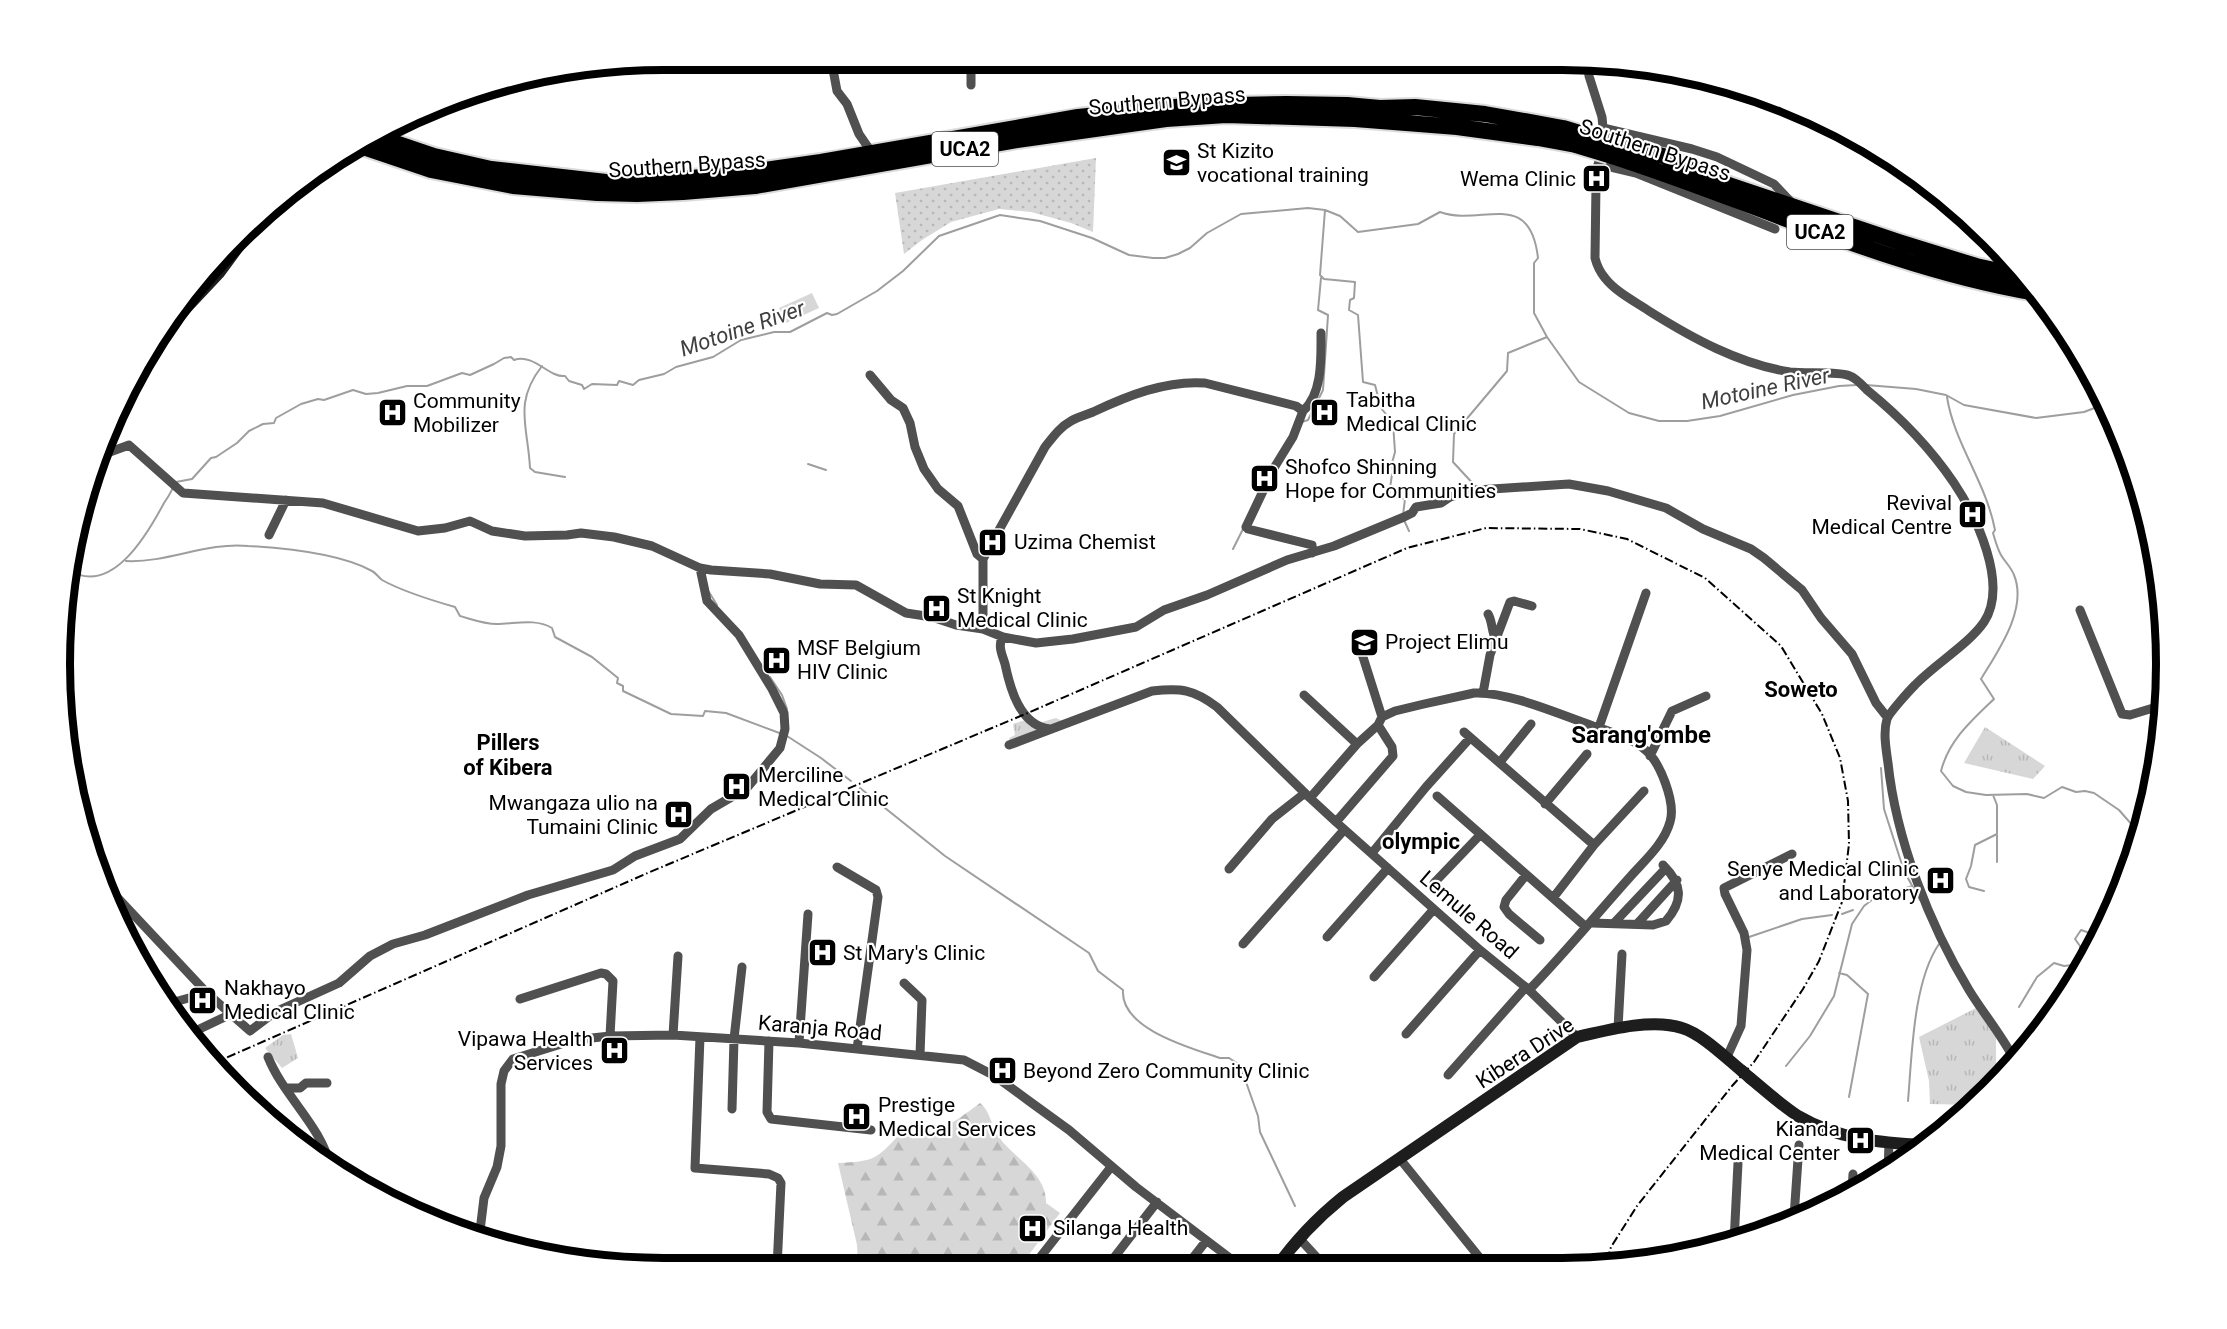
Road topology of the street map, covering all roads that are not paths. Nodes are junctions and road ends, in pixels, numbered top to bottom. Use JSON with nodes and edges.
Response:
{"nodes":[{"id":1,"x":833,"y":70,"type":"edge"},
{"id":2,"x":971,"y":70,"type":"edge"},
{"id":3,"x":1588,"y":71,"type":"edge"},
{"id":4,"x":971,"y":85,"type":"dead end"},
{"id":5,"x":387,"y":140,"type":"edge"},
{"id":6,"x":1581,"y":140,"type":"junction"},
{"id":7,"x":1605,"y":147,"type":"junction"},
{"id":8,"x":369,"y":149,"type":"edge"},
{"id":9,"x":872,"y":153,"type":"junction"},
{"id":10,"x":1774,"y":230,"type":"dead end"},
{"id":11,"x":223,"y":267,"type":"edge"},
{"id":12,"x":2009,"y":273,"type":"edge"},
{"id":13,"x":212,"y":281,"type":"edge"},
{"id":14,"x":2024,"y":291,"type":"edge"},
{"id":15,"x":1321,"y":333,"type":"dead end"},
{"id":16,"x":870,"y":375,"type":"dead end"},
{"id":17,"x":1303,"y":411,"type":"junction"},
{"id":18,"x":110,"y":452,"type":"edge"},
{"id":19,"x":286,"y":500,"type":"junction"},
{"id":20,"x":269,"y":535,"type":"dead end"},
{"id":21,"x":1312,"y":553,"type":"junction"},
{"id":22,"x":982,"y":559,"type":"junction"},
{"id":23,"x":700,"y":568,"type":"junction"},
{"id":24,"x":1647,"y":593,"type":"dead end"},
{"id":25,"x":1532,"y":606,"type":"dead end"},
{"id":26,"x":2080,"y":610,"type":"dead end"},
{"id":27,"x":1488,"y":614,"type":"dead end"},
{"id":28,"x":983,"y":630,"type":"junction"},
{"id":29,"x":1002,"y":637,"type":"junction"},
{"id":30,"x":1357,"y":638,"type":"dead end"},
{"id":31,"x":1496,"y":639,"type":"junction"},
{"id":32,"x":1483,"y":693,"type":"junction"},
{"id":33,"x":1304,"y":695,"type":"dead end"},
{"id":34,"x":1706,"y":696,"type":"dead end"},
{"id":35,"x":2155,"y":708,"type":"edge"},
{"id":36,"x":1887,"y":717,"type":"junction"},
{"id":37,"x":1380,"y":721,"type":"junction"},
{"id":38,"x":1531,"y":724,"type":"dead end"},
{"id":39,"x":1599,"y":727,"type":"junction"},
{"id":40,"x":1052,"y":729,"type":"junction"},
{"id":41,"x":1357,"y":744,"type":"junction"},
{"id":42,"x":1009,"y":746,"type":"dead end"},
{"id":43,"x":1587,"y":754,"type":"dead end"},
{"id":44,"x":1650,"y":756,"type":"junction"},
{"id":45,"x":1500,"y":762,"type":"junction"},
{"id":46,"x":1644,"y":791,"type":"dead end"},
{"id":47,"x":1308,"y":796,"type":"junction"},
{"id":48,"x":1437,"y":796,"type":"dead end"},
{"id":49,"x":1545,"y":804,"type":"junction"},
{"id":50,"x":1336,"y":822,"type":"junction"},
{"id":51,"x":1344,"y":830,"type":"junction"},
{"id":52,"x":1480,"y":835,"type":"junction"},
{"id":53,"x":1594,"y":845,"type":"junction"},
{"id":54,"x":1372,"y":853,"type":"junction"},
{"id":55,"x":1792,"y":854,"type":"dead end"},
{"id":56,"x":837,"y":867,"type":"dead end"},
{"id":57,"x":1388,"y":868,"type":"junction"},
{"id":58,"x":1229,"y":869,"type":"dead end"},
{"id":59,"x":1526,"y":876,"type":"junction"},
{"id":60,"x":1677,"y":880,"type":"junction"},
{"id":61,"x":1434,"y":883,"type":"dead end"},
{"id":62,"x":1553,"y":898,"type":"junction"},
{"id":63,"x":120,"y":900,"type":"edge"},
{"id":64,"x":1434,"y":909,"type":"junction"},
{"id":65,"x":808,"y":914,"type":"dead end"},
{"id":66,"x":1614,"y":923,"type":"junction"},
{"id":67,"x":1637,"y":924,"type":"junction"},
{"id":68,"x":1589,"y":925,"type":"junction"},
{"id":69,"x":1327,"y":937,"type":"dead end"},
{"id":70,"x":1540,"y":940,"type":"dead end"},
{"id":71,"x":1243,"y":944,"type":"dead end"},
{"id":72,"x":1480,"y":950,"type":"junction"},
{"id":73,"x":1622,"y":954,"type":"dead end"},
{"id":74,"x":678,"y":956,"type":"dead end"},
{"id":75,"x":742,"y":968,"type":"dead end"},
{"id":76,"x":1374,"y":977,"type":"dead end"},
{"id":77,"x":904,"y":983,"type":"dead end"},
{"id":78,"x":1527,"y":989,"type":"junction"},
{"id":79,"x":207,"y":993,"type":"junction"},
{"id":80,"x":520,"y":999,"type":"dead end"},
{"id":81,"x":176,"y":1002,"type":"edge"},
{"id":82,"x":231,"y":1014,"type":"junction"},
{"id":83,"x":1618,"y":1028,"type":"junction"},
{"id":84,"x":197,"y":1030,"type":"edge"},
{"id":85,"x":1406,"y":1034,"type":"dead end"},
{"id":86,"x":673,"y":1035,"type":"junction"},
{"id":87,"x":610,"y":1036,"type":"junction"},
{"id":88,"x":700,"y":1037,"type":"junction"},
{"id":89,"x":1577,"y":1037,"type":"junction"},
{"id":90,"x":734,"y":1039,"type":"junction"},
{"id":91,"x":769,"y":1041,"type":"junction"},
{"id":92,"x":800,"y":1043,"type":"junction"},
{"id":93,"x":857,"y":1049,"type":"junction"},
{"id":94,"x":2011,"y":1054,"type":"edge"},
{"id":95,"x":920,"y":1055,"type":"junction"},
{"id":96,"x":268,"y":1057,"type":"dead end"},
{"id":97,"x":1726,"y":1059,"type":"junction"},
{"id":98,"x":1448,"y":1076,"type":"dead end"},
{"id":99,"x":327,"y":1083,"type":"dead end"},
{"id":100,"x":286,"y":1088,"type":"junction"},
{"id":101,"x":732,"y":1109,"type":"dead end"},
{"id":102,"x":872,"y":1130,"type":"dead end"},
{"id":103,"x":1889,"y":1143,"type":"junction"},
{"id":104,"x":1912,"y":1144,"type":"edge"},
{"id":105,"x":1799,"y":1145,"type":"dead end"},
{"id":106,"x":325,"y":1151,"type":"edge"},
{"id":107,"x":1400,"y":1159,"type":"junction"},
{"id":108,"x":1888,"y":1161,"type":"edge"},
{"id":109,"x":1738,"y":1163,"type":"dead end"},
{"id":110,"x":1111,"y":1167,"type":"junction"},
{"id":111,"x":1853,"y":1174,"type":"dead end"},
{"id":112,"x":1853,"y":1183,"type":"edge"},
{"id":113,"x":1157,"y":1202,"type":"junction"},
{"id":114,"x":1794,"y":1211,"type":"edge"},
{"id":115,"x":480,"y":1229,"type":"edge"},
{"id":116,"x":1734,"y":1233,"type":"edge"},
{"id":117,"x":1299,"y":1238,"type":"junction"},
{"id":118,"x":1206,"y":1240,"type":"junction"},
{"id":119,"x":777,"y":1258,"type":"edge"},
{"id":120,"x":1040,"y":1258,"type":"edge"},
{"id":121,"x":1115,"y":1258,"type":"edge"},
{"id":122,"x":1192,"y":1258,"type":"edge"},
{"id":123,"x":1230,"y":1258,"type":"edge"},
{"id":124,"x":1284,"y":1258,"type":"edge"},
{"id":125,"x":1317,"y":1258,"type":"edge"},
{"id":126,"x":1480,"y":1258,"type":"edge"}],
"edges":[{"from":1,"to":9,"type":"street"},
{"from":2,"to":4,"type":"street"},
{"from":3,"to":7,"type":"street"},
{"from":5,"to":9,"type":"highway","name":"Southern Bypass","number":"UCA2"},
{"from":6,"to":7,"type":"highway","name":"Southern Bypass","number":"UCA2","bridge":true},
{"from":6,"to":8,"type":"highway","name":"Southern Bypass","number":"UCA2"},
{"from":6,"to":9,"type":"highway","name":"Southern Bypass","number":"UCA2"},
{"from":7,"to":10,"type":"street"},
{"from":7,"to":12,"type":"highway","name":"Southern Bypass","number":"UCA2"},
{"from":7,"to":14,"type":"highway","name":"Southern Bypass","number":"UCA2"},
{"from":7,"to":36,"type":"street"},
{"from":11,"to":13,"type":"street"},
{"from":15,"to":17,"type":"street"},
{"from":16,"to":22,"type":"street"},
{"from":17,"to":21,"type":"street"},
{"from":17,"to":22,"type":"street"},
{"from":18,"to":19,"type":"street"},
{"from":19,"to":20,"type":"street"},
{"from":19,"to":23,"type":"street"},
{"from":21,"to":29,"type":"street"},
{"from":21,"to":36,"type":"street"},
{"from":22,"to":28,"type":"street"},
{"from":23,"to":28,"type":"street"},
{"from":23,"to":82,"type":"street"},
{"from":24,"to":39,"type":"street"},
{"from":25,"to":31,"type":"street"},
{"from":26,"to":35,"type":"street"},
{"from":27,"to":31,"type":"street"},
{"from":28,"to":29,"type":"street"},
{"from":29,"to":40,"type":"street"},
{"from":30,"to":37,"type":"street"},
{"from":31,"to":32,"type":"street"},
{"from":32,"to":37,"type":"street"},
{"from":32,"to":39,"type":"street"},
{"from":33,"to":41,"type":"street"},
{"from":34,"to":44,"type":"street"},
{"from":36,"to":94,"type":"street"},
{"from":37,"to":41,"type":"street"},
{"from":37,"to":50,"type":"street"},
{"from":38,"to":45,"type":"street"},
{"from":39,"to":44,"type":"street"},
{"from":40,"to":42,"type":"street","name":"Lemule Road"},
{"from":40,"to":47,"type":"street","name":"Lemule Road"},
{"from":41,"to":47,"type":"street"},
{"from":43,"to":49,"type":"street"},
{"from":44,"to":68,"type":"street"},
{"from":45,"to":49,"type":"street"},
{"from":45,"to":54,"type":"street"},
{"from":46,"to":53,"type":"street"},
{"from":47,"to":50,"type":"street","name":"Lemule Road"},
{"from":47,"to":58,"type":"street"},
{"from":48,"to":52,"type":"street"},
{"from":49,"to":53,"type":"street"},
{"from":50,"to":51,"type":"street","name":"Lemule Road"},
{"from":51,"to":54,"type":"street","name":"Lemule Road"},
{"from":51,"to":71,"type":"street"},
{"from":52,"to":59,"type":"street"},
{"from":52,"to":61,"type":"street"},
{"from":53,"to":62,"type":"street"},
{"from":54,"to":57,"type":"street","name":"Lemule Road"},
{"from":55,"to":97,"type":"street"},
{"from":56,"to":93,"type":"street"},
{"from":57,"to":64,"type":"street","name":"Lemule Road"},
{"from":57,"to":69,"type":"street"},
{"from":59,"to":62,"type":"street"},
{"from":59,"to":70,"type":"street"},
{"from":60,"to":66,"type":"street"},
{"from":60,"to":67,"type":"street"},
{"from":60,"to":67,"type":"street"},
{"from":62,"to":68,"type":"street"},
{"from":63,"to":79,"type":"street"},
{"from":64,"to":72,"type":"street","name":"Lemule Road"},
{"from":64,"to":76,"type":"street"},
{"from":65,"to":92,"type":"street"},
{"from":66,"to":67,"type":"street"},
{"from":66,"to":68,"type":"street"},
{"from":68,"to":78,"type":"street"},
{"from":72,"to":78,"type":"street","name":"Lemule Road"},
{"from":72,"to":85,"type":"street"},
{"from":73,"to":83,"type":"street"},
{"from":74,"to":86,"type":"street"},
{"from":75,"to":90,"type":"street"},
{"from":77,"to":95,"type":"street"},
{"from":78,"to":89,"type":"street","name":"Lemule Road"},
{"from":78,"to":98,"type":"street"},
{"from":79,"to":81,"type":"street"},
{"from":79,"to":82,"type":"street"},
{"from":80,"to":87,"type":"street"},
{"from":82,"to":84,"type":"street"},
{"from":83,"to":89,"type":"street","name":"Kibera Drive"},
{"from":83,"to":97,"type":"street","name":"Kibera Drive"},
{"from":86,"to":87,"type":"street","name":"Karanja Road"},
{"from":86,"to":88,"type":"street","name":"Karanja Road"},
{"from":87,"to":115,"type":"street","name":"Karanja Road"},
{"from":88,"to":90,"type":"street","name":"Karanja Road"},
{"from":88,"to":119,"type":"street"},
{"from":89,"to":107,"type":"street","name":"Kibera Drive"},
{"from":90,"to":91,"type":"street","name":"Karanja Road"},
{"from":90,"to":101,"type":"street"},
{"from":91,"to":92,"type":"street","name":"Karanja Road"},
{"from":91,"to":102,"type":"street"},
{"from":92,"to":93,"type":"street","name":"Karanja Road"},
{"from":93,"to":95,"type":"street","name":"Karanja Road"},
{"from":95,"to":110,"type":"street","name":"Karanja Road"},
{"from":96,"to":100,"type":"street"},
{"from":97,"to":103,"type":"street","name":"Kibera Drive"},
{"from":99,"to":100,"type":"street"},
{"from":100,"to":106,"type":"street"},
{"from":103,"to":104,"type":"street","name":"Kibera Drive"},
{"from":103,"to":108,"type":"street"},
{"from":105,"to":114,"type":"street"},
{"from":107,"to":117,"type":"street","name":"Kibera Drive"},
{"from":107,"to":126,"type":"street"},
{"from":109,"to":116,"type":"street"},
{"from":110,"to":113,"type":"street","name":"Karanja Road"},
{"from":110,"to":120,"type":"street"},
{"from":111,"to":112,"type":"street"},
{"from":113,"to":118,"type":"street","name":"Karanja Road"},
{"from":113,"to":121,"type":"street"},
{"from":117,"to":124,"type":"street","name":"Kibera Drive"},
{"from":117,"to":125,"type":"street"},
{"from":118,"to":122,"type":"street"},
{"from":118,"to":123,"type":"street","name":"Karanja Road"}]}
